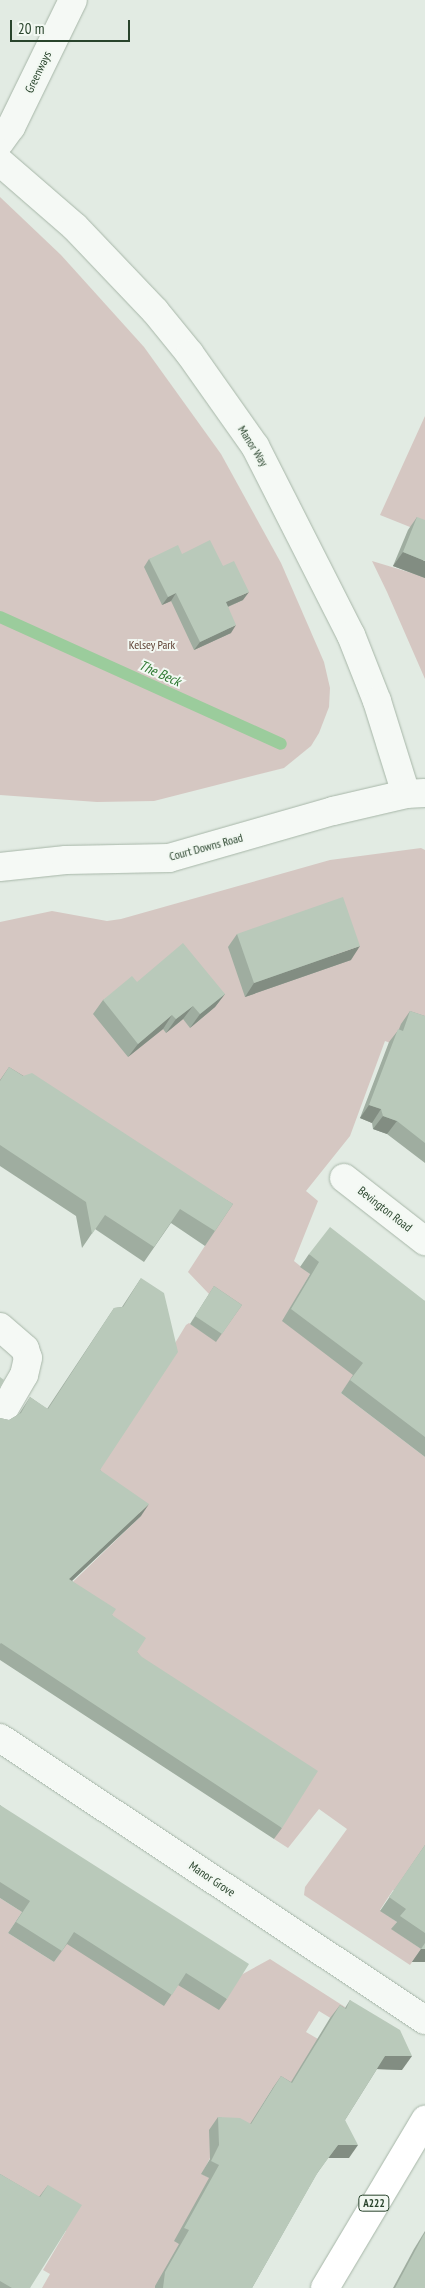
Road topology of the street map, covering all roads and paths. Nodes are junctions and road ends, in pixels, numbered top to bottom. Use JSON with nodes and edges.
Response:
{"nodes":[{"id":1,"x":73,"y":0,"type":"edge"},
{"id":2,"x":0,"y":142,"type":"edge"},
{"id":3,"x":0,"y":162,"type":"edge"},
{"id":4,"x":416,"y":794,"type":"edge"},
{"id":5,"x":0,"y":867,"type":"edge"},
{"id":6,"x":344,"y":1178,"type":"dead end"},
{"id":7,"x":425,"y":1241,"type":"edge"},
{"id":8,"x":0,"y":1327,"type":"edge"},
{"id":9,"x":0,"y":1416,"type":"edge"},
{"id":10,"x":0,"y":1738,"type":"edge"},
{"id":11,"x":425,"y":2020,"type":"edge"},
{"id":12,"x":425,"y":2120,"type":"edge"},
{"id":13,"x":325,"y":2288,"type":"edge"}],
"edges":[{"from":1,"to":2,"type":"street","name":"Greenways"},
{"from":3,"to":4,"type":"street","name":"Manor Way"},
{"from":4,"to":5,"type":"street","name":"Court Downs Road"},
{"from":6,"to":7,"type":"street","name":"Bevington Road"},
{"from":8,"to":9,"type":"street"},
{"from":10,"to":11,"type":"street","name":"Manor Grove"},
{"from":12,"to":13,"type":"main road","number":"A222"}]}
